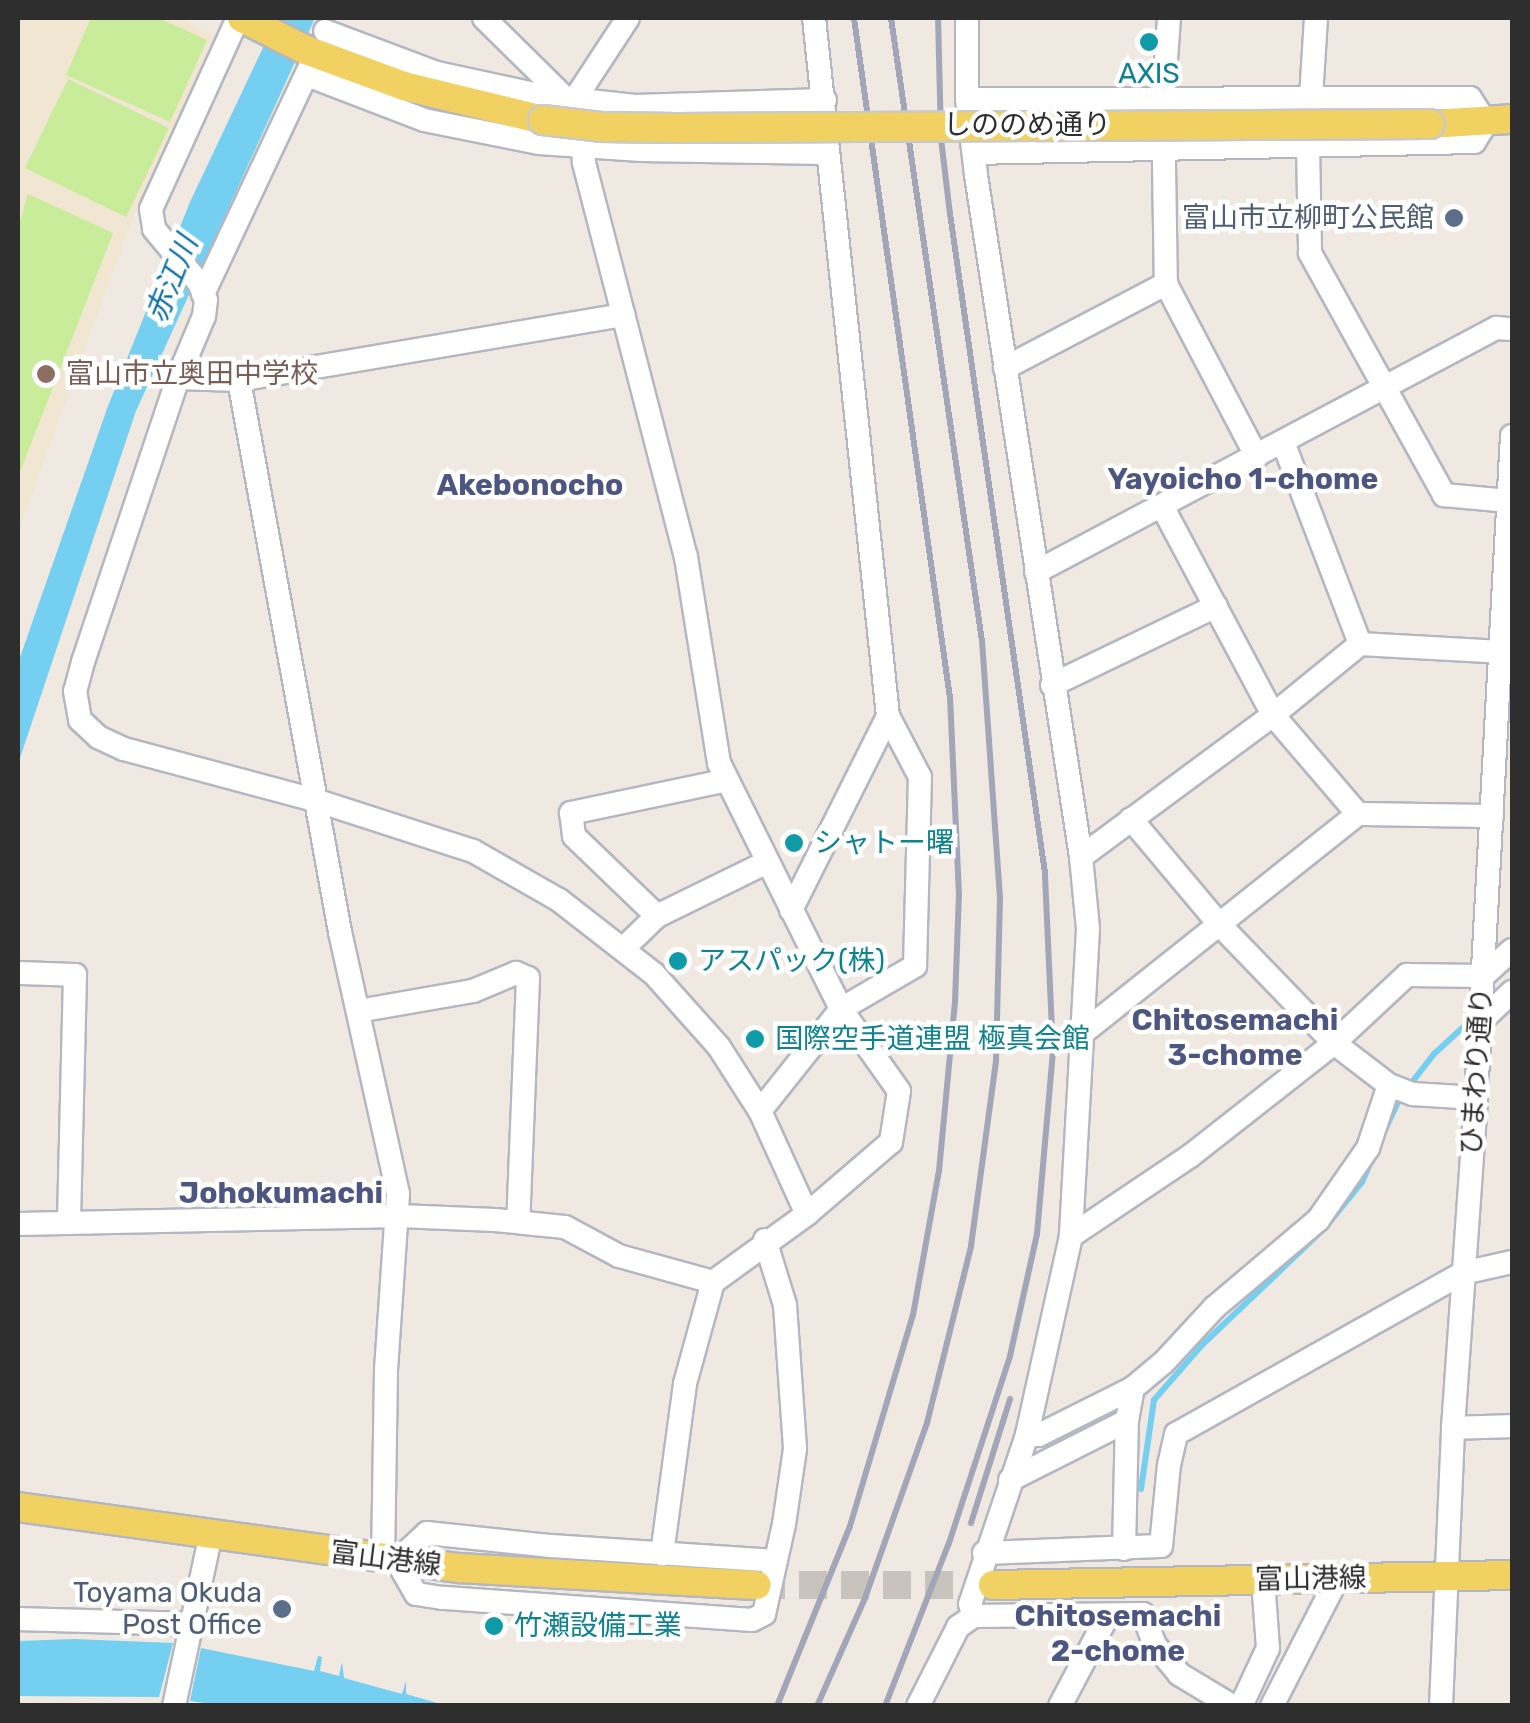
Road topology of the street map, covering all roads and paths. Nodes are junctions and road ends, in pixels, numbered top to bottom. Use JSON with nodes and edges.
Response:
{"nodes":[{"id":1,"x":484,"y":18,"type":"edge"},
{"id":2,"x":628,"y":18,"type":"edge"},
{"id":3,"x":814,"y":18,"type":"edge"},
{"id":4,"x":967,"y":18,"type":"edge"},
{"id":5,"x":1169,"y":18,"type":"edge"},
{"id":6,"x":1316,"y":18,"type":"edge"},
{"id":7,"x":247,"y":20,"type":"edge"},
{"id":8,"x":317,"y":45,"type":"edge"},
{"id":9,"x":968,"y":99,"type":"junction"},
{"id":10,"x":572,"y":100,"type":"junction"},
{"id":11,"x":825,"y":100,"type":"junction"},
{"id":12,"x":1311,"y":100,"type":"junction"},
{"id":13,"x":1163,"y":101,"type":"junction"},
{"id":14,"x":1500,"y":121,"type":"edge"},
{"id":15,"x":1308,"y":145,"type":"junction"},
{"id":16,"x":582,"y":147,"type":"junction"},
{"id":17,"x":1164,"y":148,"type":"junction"},
{"id":18,"x":828,"y":153,"type":"junction"},
{"id":19,"x":974,"y":154,"type":"junction"},
{"id":20,"x":1166,"y":284,"type":"junction"},
{"id":21,"x":201,"y":288,"type":"junction"},
{"id":22,"x":624,"y":314,"type":"junction"},
{"id":23,"x":1512,"y":330,"type":"edge"},
{"id":24,"x":1005,"y":368,"type":"junction"},
{"id":25,"x":178,"y":378,"type":"junction"},
{"id":26,"x":239,"y":380,"type":"junction"},
{"id":27,"x":1388,"y":388,"type":"junction"},
{"id":28,"x":1512,"y":436,"type":"edge"},
{"id":29,"x":1282,"y":442,"type":"junction"},
{"id":30,"x":1256,"y":457,"type":"junction"},
{"id":31,"x":1510,"y":487,"type":"edge"},
{"id":32,"x":1162,"y":506,"type":"junction"},
{"id":33,"x":1036,"y":572,"type":"junction"},
{"id":34,"x":1216,"y":606,"type":"junction"},
{"id":35,"x":1360,"y":644,"type":"junction"},
{"id":36,"x":1500,"y":652,"type":"junction"},
{"id":37,"x":1052,"y":685,"type":"junction"},
{"id":38,"x":1505,"y":705,"type":"edge"},
{"id":39,"x":1274,"y":715,"type":"junction"},
{"id":40,"x":888,"y":716,"type":"junction"},
{"id":41,"x":727,"y":780,"type":"junction"},
{"id":42,"x":318,"y":801,"type":"junction"},
{"id":43,"x":1358,"y":814,"type":"junction"},
{"id":44,"x":1492,"y":816,"type":"junction"},
{"id":45,"x":1132,"y":819,"type":"junction"},
{"id":46,"x":1081,"y":857,"type":"junction"},
{"id":47,"x":767,"y":862,"type":"junction"},
{"id":48,"x":792,"y":910,"type":"junction"},
{"id":49,"x":657,"y":916,"type":"junction"},
{"id":50,"x":1219,"y":924,"type":"junction"},
{"id":51,"x":625,"y":948,"type":"junction"},
{"id":52,"x":1512,"y":950,"type":"edge"},
{"id":53,"x":18,"y":973,"type":"edge"},
{"id":54,"x":1483,"y":976,"type":"junction"},
{"id":55,"x":1512,"y":992,"type":"edge"},
{"id":56,"x":841,"y":1009,"type":"junction"},
{"id":57,"x":358,"y":1011,"type":"junction"},
{"id":58,"x":1480,"y":1022,"type":"junction"},
{"id":59,"x":1085,"y":1031,"type":"junction"},
{"id":60,"x":1334,"y":1044,"type":"junction"},
{"id":61,"x":1389,"y":1085,"type":"junction"},
{"id":62,"x":1476,"y":1098,"type":"junction"},
{"id":63,"x":760,"y":1111,"type":"junction"},
{"id":64,"x":807,"y":1214,"type":"junction"},
{"id":65,"x":399,"y":1216,"type":"junction"},
{"id":66,"x":518,"y":1222,"type":"junction"},
{"id":67,"x":69,"y":1223,"type":"junction"},
{"id":68,"x":18,"y":1224,"type":"edge"},
{"id":69,"x":1072,"y":1236,"type":"junction"},
{"id":70,"x":765,"y":1240,"type":"junction"},
{"id":71,"x":1512,"y":1262,"type":"edge"},
{"id":72,"x":1463,"y":1273,"type":"junction"},
{"id":73,"x":713,"y":1282,"type":"junction"},
{"id":74,"x":1133,"y":1388,"type":"junction"},
{"id":75,"x":1127,"y":1422,"type":"junction"},
{"id":76,"x":1512,"y":1426,"type":"edge"},
{"id":77,"x":1452,"y":1428,"type":"junction"},
{"id":78,"x":1027,"y":1435,"type":"junction"},
{"id":79,"x":1010,"y":1480,"type":"junction"},
{"id":80,"x":18,"y":1507,"type":"edge"},
{"id":81,"x":211,"y":1534,"type":"junction"},
{"id":82,"x":1124,"y":1549,"type":"junction"},
{"id":83,"x":984,"y":1552,"type":"junction"},
{"id":84,"x":662,"y":1554,"type":"junction"},
{"id":85,"x":390,"y":1560,"type":"junction"},
{"id":86,"x":776,"y":1561,"type":"junction"},
{"id":87,"x":1512,"y":1574,"type":"edge"},
{"id":88,"x":1449,"y":1576,"type":"junction"},
{"id":89,"x":1337,"y":1579,"type":"junction"},
{"id":90,"x":1263,"y":1580,"type":"junction"},
{"id":91,"x":757,"y":1585,"type":"tunnel mouth"},
{"id":92,"x":993,"y":1585,"type":"tunnel mouth"},
{"id":93,"x":1108,"y":1615,"type":"junction"},
{"id":94,"x":974,"y":1616,"type":"junction"},
{"id":95,"x":18,"y":1620,"type":"edge"},
{"id":96,"x":191,"y":1628,"type":"junction"},
{"id":97,"x":174,"y":1706,"type":"edge"},
{"id":98,"x":918,"y":1706,"type":"edge"},
{"id":99,"x":1060,"y":1706,"type":"edge"},
{"id":100,"x":1232,"y":1706,"type":"edge"},
{"id":101,"x":1241,"y":1706,"type":"edge"},
{"id":102,"x":1272,"y":1706,"type":"edge"},
{"id":103,"x":1441,"y":1706,"type":"edge"}],
"edges":[{"from":1,"to":10,"type":"street"},
{"from":2,"to":10,"type":"street"},
{"from":3,"to":11,"type":"street"},
{"from":4,"to":9,"type":"street"},
{"from":5,"to":13,"type":"street"},
{"from":6,"to":12,"type":"street"},
{"from":7,"to":8,"type":"main road","name":"しののめ通り"},
{"from":7,"to":21,"type":"street"},
{"from":8,"to":10,"type":"street"},
{"from":8,"to":14,"type":"main road","name":"しののめ通り","bridge":true},
{"from":8,"to":16,"type":"street"},
{"from":8,"to":21,"type":"street"},
{"from":9,"to":13,"type":"street"},
{"from":9,"to":19,"type":"street"},
{"from":10,"to":11,"type":"street"},
{"from":10,"to":16,"type":"street"},
{"from":11,"to":18,"type":"street"},
{"from":12,"to":13,"type":"street"},
{"from":12,"to":14,"type":"street"},
{"from":12,"to":15,"type":"street"},
{"from":13,"to":17,"type":"street"},
{"from":14,"to":15,"type":"street"},
{"from":15,"to":17,"type":"street"},
{"from":15,"to":27,"type":"street"},
{"from":16,"to":18,"type":"street"},
{"from":16,"to":22,"type":"street"},
{"from":17,"to":19,"type":"street"},
{"from":17,"to":20,"type":"street"},
{"from":18,"to":40,"type":"street"},
{"from":19,"to":24,"type":"street"},
{"from":20,"to":24,"type":"street"},
{"from":20,"to":30,"type":"street"},
{"from":21,"to":25,"type":"street"},
{"from":22,"to":26,"type":"street"},
{"from":22,"to":41,"type":"street"},
{"from":23,"to":27,"type":"street"},
{"from":24,"to":33,"type":"street"},
{"from":25,"to":26,"type":"street"},
{"from":25,"to":42,"type":"street"},
{"from":26,"to":42,"type":"street"},
{"from":27,"to":29,"type":"street"},
{"from":27,"to":31,"type":"street"},
{"from":28,"to":31,"type":"street","name":"ひまわり通り"},
{"from":29,"to":30,"type":"street"},
{"from":29,"to":35,"type":"street"},
{"from":30,"to":32,"type":"street"},
{"from":31,"to":36,"type":"street","name":"ひまわり通り"},
{"from":32,"to":33,"type":"street"},
{"from":32,"to":34,"type":"street"},
{"from":33,"to":37,"type":"street"},
{"from":34,"to":37,"type":"street"},
{"from":34,"to":39,"type":"street"},
{"from":35,"to":36,"type":"street"},
{"from":35,"to":39,"type":"street"},
{"from":36,"to":38,"type":"street","name":"ひまわり通り"},
{"from":37,"to":46,"type":"street"},
{"from":38,"to":44,"type":"street","name":"ひまわり通り"},
{"from":39,"to":43,"type":"street"},
{"from":39,"to":45,"type":"street"},
{"from":40,"to":48,"type":"street"},
{"from":40,"to":56,"type":"street"},
{"from":41,"to":47,"type":"street"},
{"from":41,"to":49,"type":"street"},
{"from":42,"to":51,"type":"street"},
{"from":42,"to":57,"type":"street"},
{"from":43,"to":44,"type":"street"},
{"from":43,"to":50,"type":"street"},
{"from":44,"to":54,"type":"street","name":"ひまわり通り"},
{"from":45,"to":46,"type":"street"},
{"from":45,"to":50,"type":"street"},
{"from":46,"to":59,"type":"street"},
{"from":47,"to":48,"type":"street"},
{"from":47,"to":49,"type":"street"},
{"from":48,"to":56,"type":"street"},
{"from":49,"to":51,"type":"street"},
{"from":50,"to":59,"type":"street"},
{"from":50,"to":60,"type":"street"},
{"from":51,"to":63,"type":"street"},
{"from":52,"to":54,"type":"street"},
{"from":53,"to":67,"type":"street"},
{"from":54,"to":58,"type":"street","name":"ひまわり通り"},
{"from":54,"to":60,"type":"street"},
{"from":55,"to":58,"type":"street"},
{"from":56,"to":63,"type":"street"},
{"from":56,"to":64,"type":"street"},
{"from":57,"to":65,"type":"street"},
{"from":57,"to":66,"type":"street"},
{"from":58,"to":62,"type":"street","name":"ひまわり通り"},
{"from":59,"to":69,"type":"street"},
{"from":60,"to":61,"type":"street"},
{"from":60,"to":69,"type":"street"},
{"from":61,"to":62,"type":"street"},
{"from":61,"to":74,"type":"street"},
{"from":62,"to":72,"type":"street","name":"ひまわり通り"},
{"from":63,"to":64,"type":"street"},
{"from":64,"to":70,"type":"street"},
{"from":65,"to":66,"type":"street"},
{"from":65,"to":67,"type":"street"},
{"from":65,"to":85,"type":"street"},
{"from":66,"to":73,"type":"street"},
{"from":67,"to":68,"type":"street"},
{"from":69,"to":78,"type":"street"},
{"from":70,"to":73,"type":"street"},
{"from":70,"to":86,"type":"street"},
{"from":71,"to":72,"type":"street"},
{"from":72,"to":77,"type":"street","name":"ひまわり通り"},
{"from":72,"to":82,"type":"street"},
{"from":73,"to":84,"type":"street"},
{"from":74,"to":75,"type":"street"},
{"from":74,"to":78,"type":"street"},
{"from":75,"to":79,"type":"street"},
{"from":75,"to":82,"type":"street"},
{"from":76,"to":77,"type":"street"},
{"from":77,"to":88,"type":"street","name":"ひまわり通り"},
{"from":78,"to":79,"type":"street"},
{"from":79,"to":83,"type":"street"},
{"from":80,"to":81,"type":"main road","name":"富山港線"},
{"from":81,"to":85,"type":"main road","name":"富山港線"},
{"from":81,"to":96,"type":"street"},
{"from":82,"to":83,"type":"street"},
{"from":83,"to":94,"type":"street"},
{"from":84,"to":85,"type":"street"},
{"from":84,"to":86,"type":"street"},
{"from":85,"to":86,"type":"street"},
{"from":85,"to":91,"type":"main road","name":"富山港線"},
{"from":87,"to":88,"type":"main road","name":"富山港線"},
{"from":88,"to":89,"type":"main road","name":"富山港線"},
{"from":88,"to":103,"type":"street","name":"ひまわり通り"},
{"from":89,"to":90,"type":"main road","name":"富山港線"},
{"from":89,"to":102,"type":"street"},
{"from":90,"to":92,"type":"main road","name":"富山港線"},
{"from":90,"to":101,"type":"street"},
{"from":93,"to":94,"type":"street"},
{"from":93,"to":99,"type":"street"},
{"from":93,"to":100,"type":"street"},
{"from":94,"to":98,"type":"street"},
{"from":95,"to":96,"type":"street"},
{"from":96,"to":97,"type":"street"}]}
